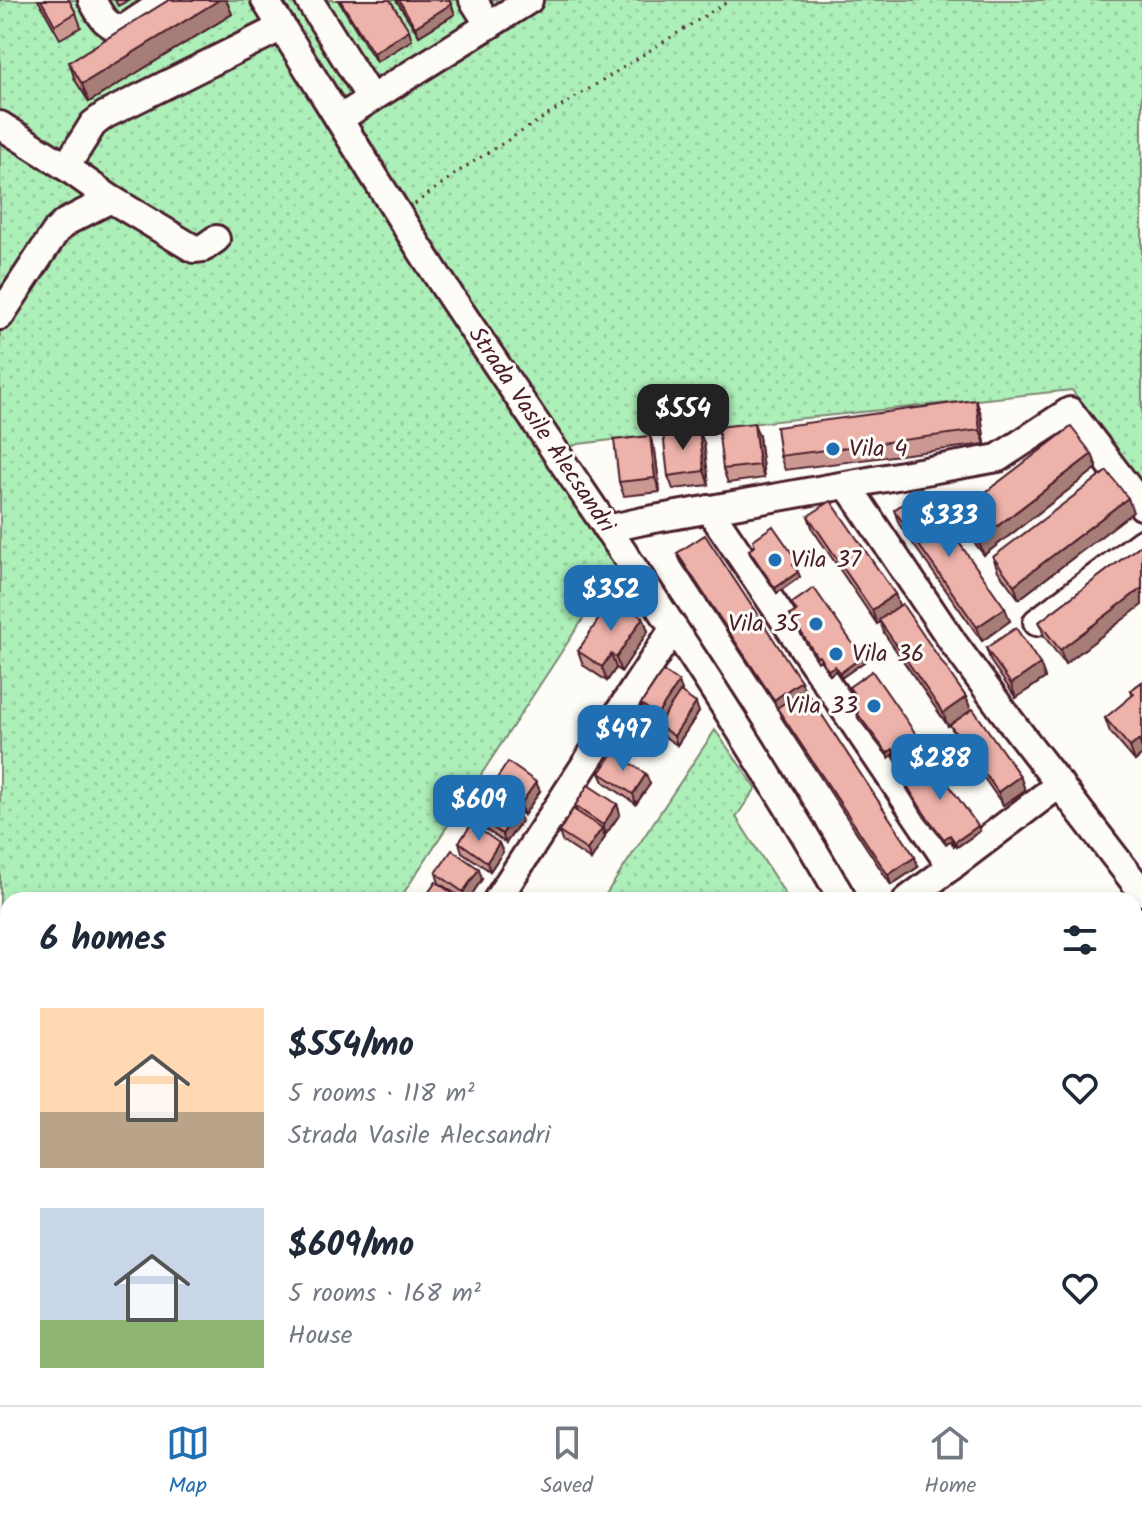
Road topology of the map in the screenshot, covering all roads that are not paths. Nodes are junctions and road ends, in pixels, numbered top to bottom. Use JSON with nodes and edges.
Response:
{"nodes":[{"id":1,"x":92,"y":0,"type":"edge"},
{"id":2,"x":167,"y":0,"type":"edge"},
{"id":3,"x":265,"y":0,"type":"edge"},
{"id":4,"x":309,"y":0,"type":"edge"},
{"id":5,"x":473,"y":0,"type":"edge"},
{"id":6,"x":529,"y":0,"type":"edge"},
{"id":7,"x":489,"y":25,"type":"junction"},
{"id":8,"x":282,"y":27,"type":"junction"},
{"id":9,"x":371,"y":99,"type":"junction"},
{"id":10,"x":339,"y":119,"type":"junction"},
{"id":11,"x":0,"y":125,"type":"edge"},
{"id":12,"x":66,"y":167,"type":"junction"},
{"id":13,"x":111,"y":199,"type":"junction"},
{"id":14,"x":216,"y":239,"type":"dead end"},
{"id":15,"x":0,"y":316,"type":"edge"},
{"id":16,"x":847,"y":485,"type":"junction"},
{"id":17,"x":1142,"y":506,"type":"edge"},
{"id":18,"x":709,"y":509,"type":"junction"},
{"id":19,"x":607,"y":529,"type":"junction"},
{"id":20,"x":1142,"y":543,"type":"edge"},
{"id":21,"x":1037,"y":622,"type":"edge"},
{"id":22,"x":673,"y":629,"type":"junction"},
{"id":23,"x":1060,"y":784,"type":"junction"},
{"id":24,"x":951,"y":867,"type":"junction"},
{"id":25,"x":502,"y":892,"type":"edge"},
{"id":26,"x":838,"y":892,"type":"edge"},
{"id":27,"x":918,"y":892,"type":"edge"},
{"id":28,"x":1142,"y":892,"type":"edge"}],
"edges":[{"from":1,"to":2,"type":"street"},
{"from":3,"to":8,"type":"street","name":"Strada Vasile Alecsandri"},
{"from":4,"to":9,"type":"street"},
{"from":5,"to":7,"type":"street"},
{"from":6,"to":7,"type":"street"},
{"from":7,"to":9,"type":"street"},
{"from":8,"to":10,"type":"street","name":"Strada Vasile Alecsandri"},
{"from":8,"to":12,"type":"street"},
{"from":9,"to":10,"type":"street"},
{"from":10,"to":19,"type":"street","name":"Strada Vasile Alecsandri"},
{"from":11,"to":12,"type":"street"},
{"from":12,"to":13,"type":"street"},
{"from":13,"to":14,"type":"street"},
{"from":13,"to":15,"type":"street"},
{"from":16,"to":17,"type":"street"},
{"from":16,"to":18,"type":"street"},
{"from":16,"to":23,"type":"street"},
{"from":18,"to":19,"type":"street"},
{"from":18,"to":24,"type":"street"},
{"from":19,"to":22,"type":"street","name":"Strada Vasile Alecsandri"},
{"from":20,"to":21,"type":"street"},
{"from":22,"to":25,"type":"street"},
{"from":22,"to":26,"type":"street","name":"Strada Vasile Alecsandri"},
{"from":23,"to":24,"type":"street"},
{"from":23,"to":28,"type":"street"},
{"from":24,"to":27,"type":"street"}]}
